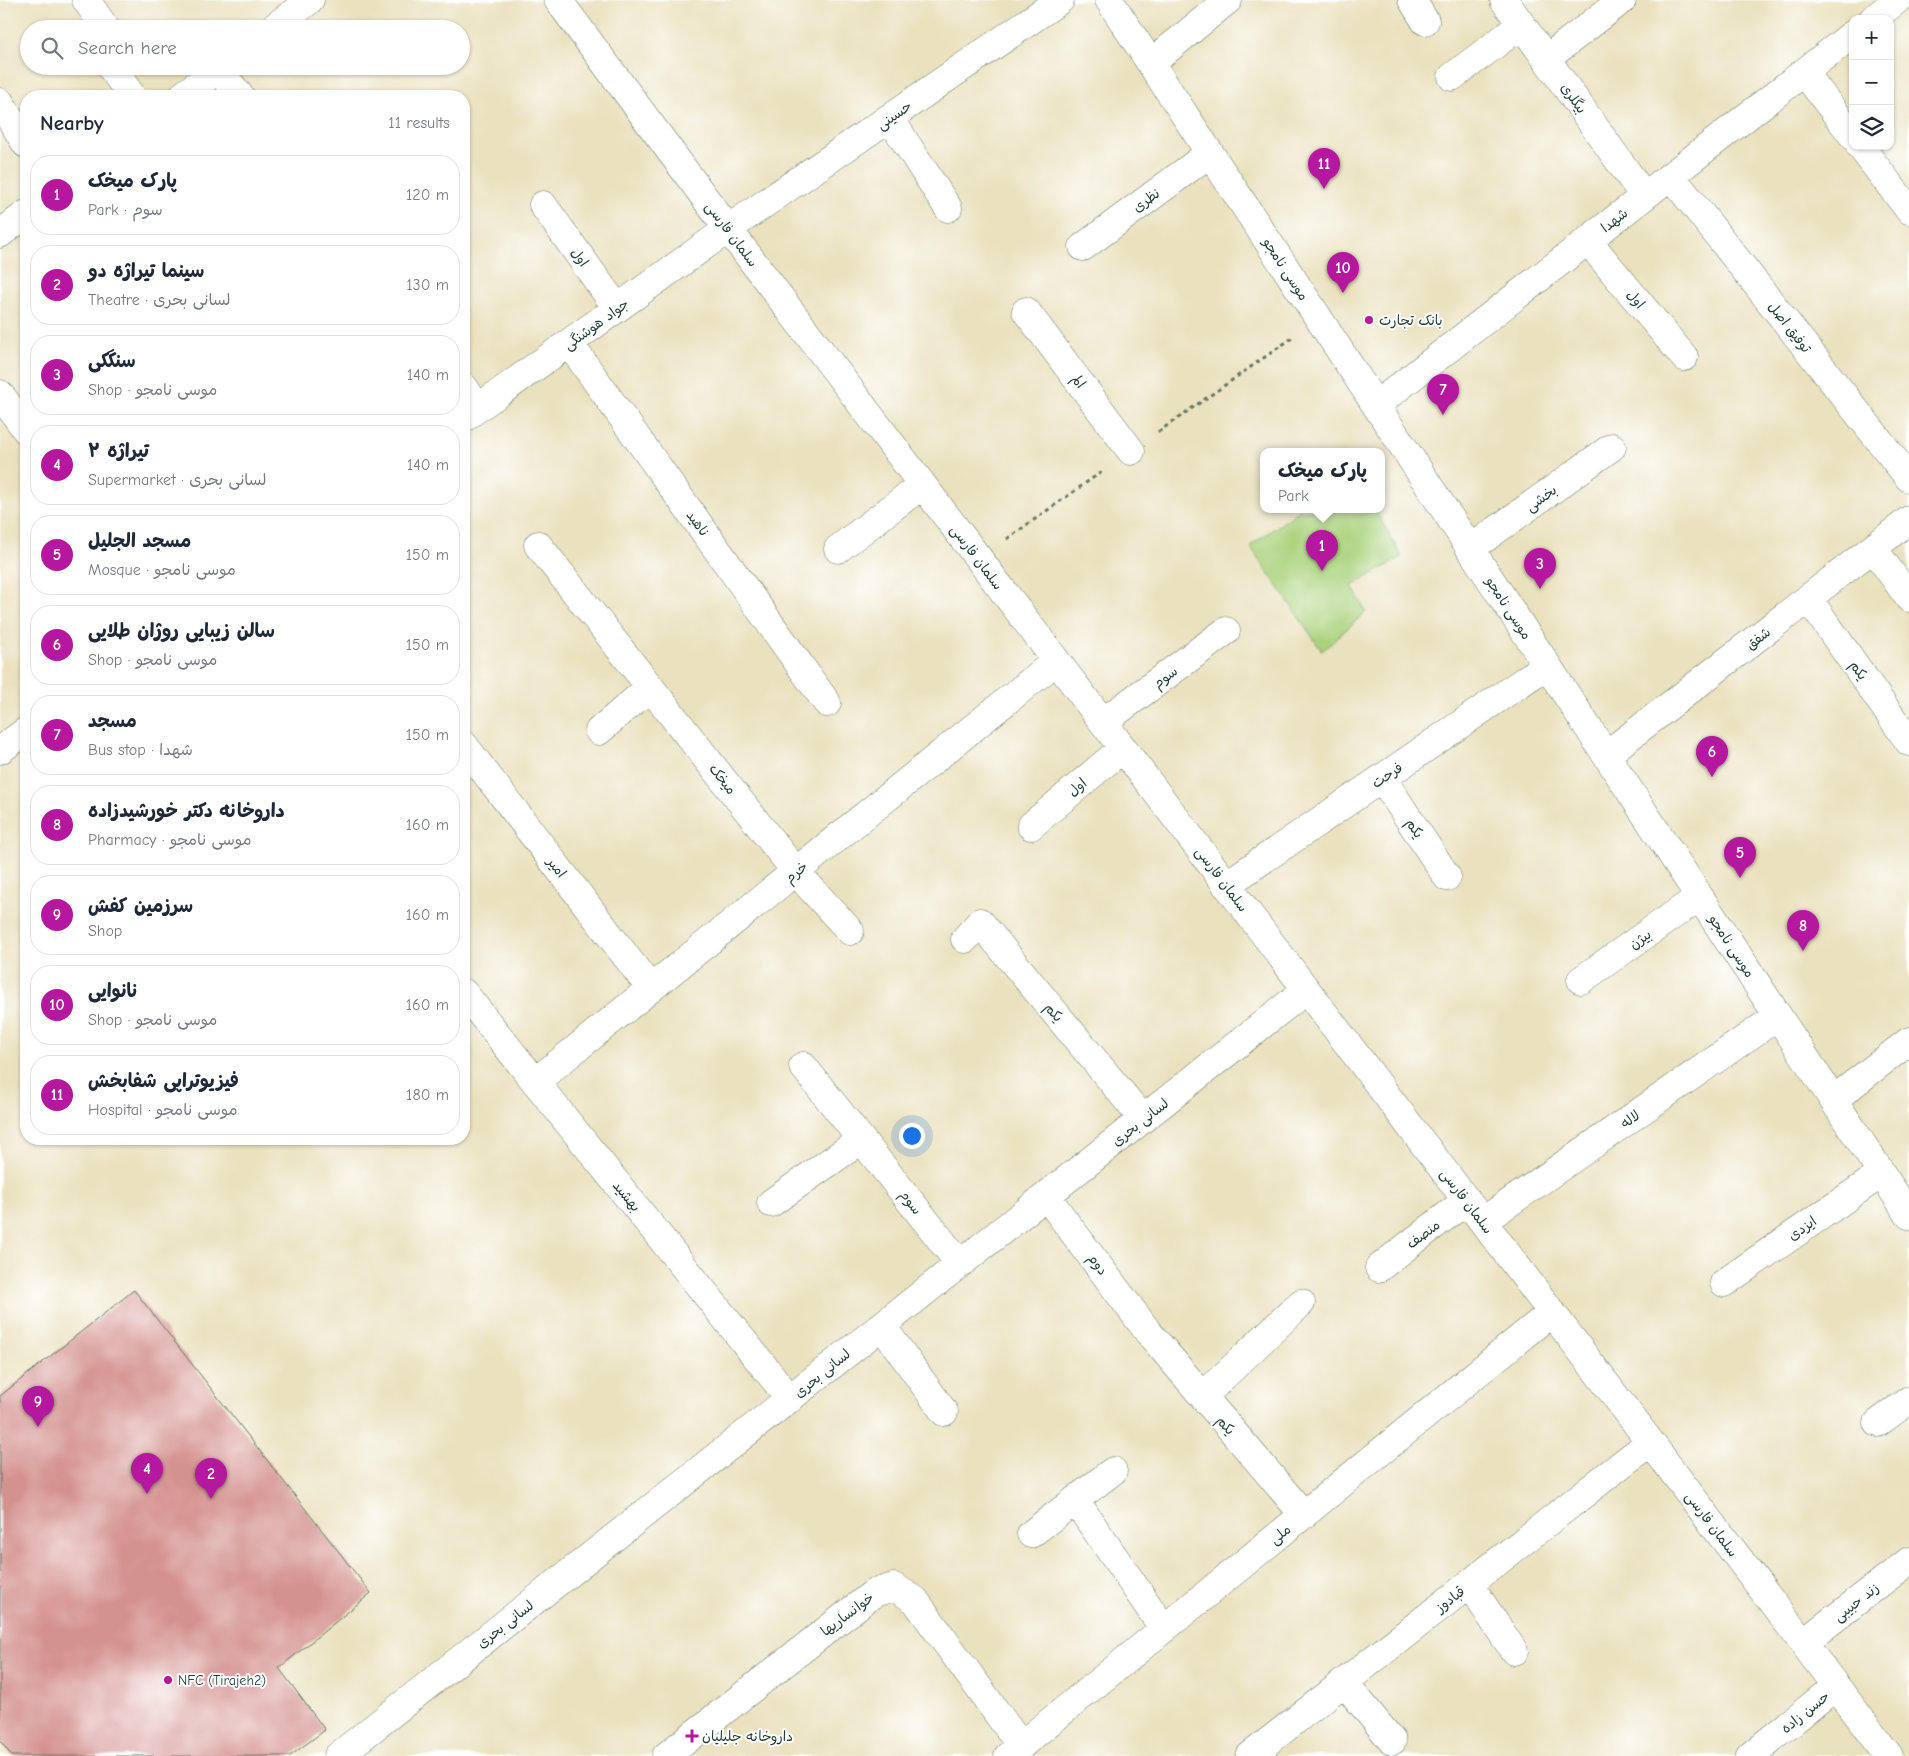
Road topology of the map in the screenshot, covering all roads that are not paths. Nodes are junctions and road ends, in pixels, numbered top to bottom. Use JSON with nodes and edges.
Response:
{"nodes":[{"id":1,"x":86,"y":0,"type":"edge"},
{"id":2,"x":558,"y":0,"type":"edge"},
{"id":3,"x":1060,"y":0,"type":"edge"},
{"id":4,"x":1109,"y":0,"type":"edge"},
{"id":5,"x":1228,"y":0,"type":"edge"},
{"id":6,"x":1504,"y":0,"type":"edge"},
{"id":7,"x":1622,"y":0,"type":"edge"},
{"id":8,"x":1897,"y":0,"type":"edge"},
{"id":9,"x":1878,"y":15,"type":"edge"},
{"id":10,"x":100,"y":20,"type":"edge"},
{"id":11,"x":1521,"y":25,"type":"junction"},
{"id":12,"x":1849,"y":37,"type":"edge"},
{"id":13,"x":1546,"y":59,"type":"junction"},
{"id":14,"x":1151,"y":63,"type":"junction"},
{"id":15,"x":1804,"y":72,"type":"junction"},
{"id":16,"x":117,"y":75,"type":"edge"},
{"id":17,"x":210,"y":75,"type":"edge"},
{"id":18,"x":225,"y":75,"type":"edge"},
{"id":19,"x":1452,"y":77,"type":"dead end"},
{"id":20,"x":128,"y":90,"type":"edge"},
{"id":21,"x":190,"y":90,"type":"edge"},
{"id":22,"x":236,"y":90,"type":"edge"},
{"id":23,"x":0,"y":102,"type":"edge"},
{"id":24,"x":890,"y":118,"type":"junction"},
{"id":25,"x":1849,"y":131,"type":"edge"},
{"id":26,"x":20,"y":134,"type":"edge"},
{"id":27,"x":1863,"y":150,"type":"edge"},
{"id":28,"x":1210,"y":154,"type":"junction"},
{"id":29,"x":1671,"y":176,"type":"junction"},
{"id":30,"x":1644,"y":196,"type":"junction"},
{"id":31,"x":543,"y":205,"type":"dead end"},
{"id":32,"x":948,"y":208,"type":"dead end"},
{"id":33,"x":1909,"y":210,"type":"edge"},
{"id":34,"x":728,"y":229,"type":"junction"},
{"id":35,"x":1588,"y":241,"type":"junction"},
{"id":36,"x":1083,"y":247,"type":"dead end"},
{"id":37,"x":617,"y":308,"type":"junction"},
{"id":38,"x":1026,"y":311,"type":"dead end"},
{"id":39,"x":569,"y":342,"type":"junction"},
{"id":40,"x":1684,"y":357,"type":"dead end"},
{"id":41,"x":0,"y":394,"type":"edge"},
{"id":42,"x":470,"y":403,"type":"edge"},
{"id":43,"x":1376,"y":405,"type":"junction"},
{"id":44,"x":14,"y":424,"type":"edge"},
{"id":45,"x":1612,"y":447,"type":"dead end"},
{"id":46,"x":1131,"y":451,"type":"dead end"},
{"id":47,"x":1909,"y":478,"type":"edge"},
{"id":48,"x":922,"y":485,"type":"junction"},
{"id":49,"x":1909,"y":520,"type":"edge"},
{"id":50,"x":538,"y":545,"type":"dead end"},
{"id":51,"x":1874,"y":548,"type":"junction"},
{"id":52,"x":838,"y":549,"type":"dead end"},
{"id":53,"x":1470,"y":549,"type":"junction"},
{"id":54,"x":1808,"y":598,"type":"junction"},
{"id":55,"x":1909,"y":598,"type":"edge"},
{"id":56,"x":1226,"y":631,"type":"dead end"},
{"id":57,"x":1056,"y":661,"type":"junction"},
{"id":58,"x":1547,"y":665,"type":"junction"},
{"id":59,"x":650,"y":687,"type":"junction"},
{"id":60,"x":827,"y":703,"type":"dead end"},
{"id":61,"x":1103,"y":722,"type":"junction"},
{"id":62,"x":599,"y":731,"type":"dead end"},
{"id":63,"x":20,"y":735,"type":"edge"},
{"id":64,"x":1909,"y":742,"type":"edge"},
{"id":65,"x":1123,"y":748,"type":"junction"},
{"id":66,"x":0,"y":750,"type":"edge"},
{"id":67,"x":470,"y":753,"type":"edge"},
{"id":68,"x":1606,"y":755,"type":"junction"},
{"id":69,"x":1382,"y":778,"type":"junction"},
{"id":70,"x":1031,"y":826,"type":"dead end"},
{"id":71,"x":796,"y":872,"type":"junction"},
{"id":72,"x":1447,"y":877,"type":"dead end"},
{"id":73,"x":1226,"y":884,"type":"junction"},
{"id":74,"x":1699,"y":897,"type":"junction"},
{"id":75,"x":850,"y":931,"type":"dead end"},
{"id":76,"x":965,"y":939,"type":"dead end"},
{"id":77,"x":1581,"y":980,"type":"dead end"},
{"id":78,"x":651,"y":989,"type":"junction"},
{"id":79,"x":1306,"y":990,"type":"junction"},
{"id":80,"x":470,"y":1001,"type":"edge"},
{"id":81,"x":1778,"y":1016,"type":"junction"},
{"id":82,"x":1909,"y":1041,"type":"edge"},
{"id":83,"x":803,"y":1066,"type":"dead end"},
{"id":84,"x":535,"y":1082,"type":"junction"},
{"id":85,"x":1833,"y":1100,"type":"junction"},
{"id":86,"x":1143,"y":1119,"type":"junction"},
{"id":87,"x":862,"y":1140,"type":"junction"},
{"id":88,"x":1881,"y":1174,"type":"junction"},
{"id":89,"x":1046,"y":1196,"type":"junction"},
{"id":90,"x":771,"y":1203,"type":"dead end"},
{"id":91,"x":1474,"y":1211,"type":"junction"},
{"id":92,"x":1909,"y":1215,"type":"edge"},
{"id":93,"x":960,"y":1264,"type":"junction"},
{"id":94,"x":1379,"y":1268,"type":"dead end"},
{"id":95,"x":1724,"y":1283,"type":"dead end"},
{"id":96,"x":1301,"y":1303,"type":"dead end"},
{"id":97,"x":1552,"y":1312,"type":"junction"},
{"id":98,"x":882,"y":1326,"type":"junction"},
{"id":99,"x":1149,"y":1333,"type":"joint"},
{"id":100,"x":1203,"y":1396,"type":"junction"},
{"id":101,"x":790,"y":1399,"type":"junction"},
{"id":102,"x":1909,"y":1400,"type":"edge"},
{"id":103,"x":944,"y":1412,"type":"dead end"},
{"id":104,"x":1878,"y":1423,"type":"dead end"},
{"id":105,"x":1650,"y":1442,"type":"junction"},
{"id":106,"x":1113,"y":1471,"type":"dead end"},
{"id":107,"x":1075,"y":1500,"type":"junction"},
{"id":108,"x":1304,"y":1516,"type":"junction"},
{"id":109,"x":1031,"y":1534,"type":"dead end"},
{"id":110,"x":1909,"y":1561,"type":"edge"},
{"id":111,"x":1469,"y":1584,"type":"junction"},
{"id":112,"x":1164,"y":1629,"type":"junction"},
{"id":113,"x":1803,"y":1643,"type":"junction"},
{"id":114,"x":1514,"y":1651,"type":"dead end"},
{"id":115,"x":1344,"y":1682,"type":"junction"},
{"id":116,"x":1836,"y":1686,"type":"junction"},
{"id":117,"x":1392,"y":1741,"type":"dead end"},
{"id":118,"x":1015,"y":1751,"type":"edge"},
{"id":119,"x":338,"y":1756,"type":"edge"},
{"id":120,"x":666,"y":1756,"type":"edge"},
{"id":121,"x":1250,"y":1756,"type":"edge"},
{"id":122,"x":1750,"y":1756,"type":"edge"},
{"id":123,"x":1889,"y":1756,"type":"edge"}],
"edges":[{"from":1,"to":10,"type":"street"},
{"from":2,"to":34,"type":"street","name":"سلمان فارسی"},
{"from":3,"to":24,"type":"street","name":"حسینی"},
{"from":4,"to":14,"type":"street","name":"موسی نامجو"},
{"from":5,"to":14,"type":"street"},
{"from":6,"to":11,"type":"street","name":"بیگلری"},
{"from":7,"to":13,"type":"street"},
{"from":8,"to":9,"type":"street"},
{"from":11,"to":13,"type":"street","name":"بیگلری"},
{"from":11,"to":19,"type":"street"},
{"from":12,"to":15,"type":"street","name":"شهدا"},
{"from":13,"to":30,"type":"street","name":"بیگلری"},
{"from":14,"to":28,"type":"street","name":"موسی نامجو"},
{"from":15,"to":25,"type":"street"},
{"from":15,"to":29,"type":"street","name":"شهدا"},
{"from":16,"to":20,"type":"street"},
{"from":17,"to":21,"type":"street"},
{"from":18,"to":22,"type":"street"},
{"from":23,"to":26,"type":"street"},
{"from":24,"to":32,"type":"street"},
{"from":24,"to":34,"type":"street","name":"حسینی"},
{"from":27,"to":33,"type":"street"},
{"from":28,"to":36,"type":"street","name":"نظری"},
{"from":28,"to":43,"type":"street","name":"موسی نامجو"},
{"from":29,"to":30,"type":"street","name":"شهدا"},
{"from":29,"to":47,"type":"street","name":"توفیق اصل"},
{"from":30,"to":35,"type":"street","name":"شهدا"},
{"from":31,"to":37,"type":"street","name":"اول"},
{"from":34,"to":37,"type":"street","name":"جواد هوشنگی"},
{"from":34,"to":48,"type":"street","name":"سلمان فارسی"},
{"from":35,"to":40,"type":"street","name":"اول"},
{"from":35,"to":43,"type":"street","name":"شهدا"},
{"from":37,"to":39,"type":"street","name":"جواد هوشنگی"},
{"from":38,"to":46,"type":"street","name":"الم"},
{"from":39,"to":42,"type":"street","name":"جواد هوشنگی"},
{"from":39,"to":60,"type":"street","name":"ناهید"},
{"from":41,"to":44,"type":"street"},
{"from":43,"to":53,"type":"street","name":"موسی نامجو"},
{"from":45,"to":53,"type":"street","name":"بخشی"},
{"from":48,"to":52,"type":"street"},
{"from":48,"to":57,"type":"street","name":"سلمان فارسی"},
{"from":49,"to":51,"type":"street","name":"شفق"},
{"from":50,"to":59,"type":"street","name":"میخک"},
{"from":51,"to":54,"type":"street","name":"شفق"},
{"from":51,"to":55,"type":"street"},
{"from":53,"to":58,"type":"street","name":"موسی نامجو"},
{"from":54,"to":64,"type":"street","name":"یکم"},
{"from":54,"to":68,"type":"street","name":"شفق"},
{"from":56,"to":61,"type":"street","name":"سوم"},
{"from":57,"to":61,"type":"street","name":"سلمان فارسی"},
{"from":57,"to":71,"type":"street","name":"خرم"},
{"from":58,"to":68,"type":"street","name":"موسی نامجو"},
{"from":58,"to":69,"type":"street","name":"فرحت"},
{"from":59,"to":62,"type":"street"},
{"from":59,"to":71,"type":"street","name":"میخک"},
{"from":61,"to":65,"type":"street","name":"سلمان فارسی"},
{"from":63,"to":66,"type":"street"},
{"from":65,"to":70,"type":"street","name":"اول"},
{"from":65,"to":73,"type":"street","name":"سلمان فارسی"},
{"from":67,"to":78,"type":"street","name":"امیر"},
{"from":68,"to":74,"type":"street","name":"موسی نامجو"},
{"from":69,"to":72,"type":"street","name":"یکم"},
{"from":69,"to":73,"type":"street","name":"فرحت"},
{"from":71,"to":75,"type":"street","name":"میخک"},
{"from":71,"to":78,"type":"street","name":"خرم"},
{"from":73,"to":79,"type":"street","name":"سلمان فارسی"},
{"from":74,"to":77,"type":"street","name":"بیژن"},
{"from":74,"to":81,"type":"street","name":"موسی نامجو"},
{"from":76,"to":86,"type":"street","name":"یکم"},
{"from":78,"to":84,"type":"street","name":"خرم"},
{"from":79,"to":86,"type":"street","name":"لسانی بحری"},
{"from":79,"to":91,"type":"street","name":"سلمان فارسی"},
{"from":80,"to":84,"type":"street","name":"بهشید"},
{"from":81,"to":85,"type":"street","name":"موسی نامجو"},
{"from":81,"to":91,"type":"street","name":"لاله"},
{"from":82,"to":85,"type":"street"},
{"from":83,"to":87,"type":"street","name":"سوم"},
{"from":84,"to":101,"type":"street","name":"بهشید"},
{"from":85,"to":88,"type":"street","name":"موسی نامجو"},
{"from":86,"to":89,"type":"street","name":"لسانی بحری"},
{"from":87,"to":90,"type":"street"},
{"from":87,"to":93,"type":"street","name":"سوم"},
{"from":88,"to":92,"type":"street","name":"موسی نامجو"},
{"from":88,"to":95,"type":"street","name":"ایزدی"},
{"from":89,"to":93,"type":"street","name":"لسانی بحری"},
{"from":89,"to":99,"type":"street","name":"دوم"},
{"from":91,"to":94,"type":"street","name":"منصف"},
{"from":91,"to":97,"type":"street","name":"سلمان فارسی"},
{"from":93,"to":98,"type":"street","name":"لسانی بحری"},
{"from":96,"to":100,"type":"street"},
{"from":97,"to":105,"type":"street","name":"سلمان فارسی"},
{"from":97,"to":108,"type":"street","name":"ملی"},
{"from":98,"to":101,"type":"street","name":"لسانی بحری"},
{"from":98,"to":103,"type":"street"},
{"from":99,"to":100,"type":"street","name":"یکم"},
{"from":100,"to":108,"type":"street","name":"یکم"},
{"from":101,"to":119,"type":"street","name":"لسانی بحری"},
{"from":102,"to":104,"type":"street"},
{"from":105,"to":111,"type":"street","name":"قبادوز"},
{"from":105,"to":113,"type":"street","name":"سلمان فارسی"},
{"from":106,"to":107,"type":"street"},
{"from":107,"to":109,"type":"street"},
{"from":107,"to":112,"type":"street"},
{"from":108,"to":112,"type":"street","name":"ملی"},
{"from":110,"to":113,"type":"street","name":"زند حبیبی"},
{"from":111,"to":114,"type":"street"},
{"from":111,"to":115,"type":"street","name":"قبادوز"},
{"from":112,"to":118,"type":"street","name":"ملی"},
{"from":113,"to":116,"type":"street","name":"سلمان فارسی"},
{"from":115,"to":117,"type":"street"},
{"from":115,"to":121,"type":"street","name":"قبادوز"},
{"from":116,"to":122,"type":"street","name":"حسن زاده"},
{"from":116,"to":123,"type":"street","name":"سلمان فارسی"},
{"from":118,"to":120,"type":"street","name":"خوانساریها"}]}
